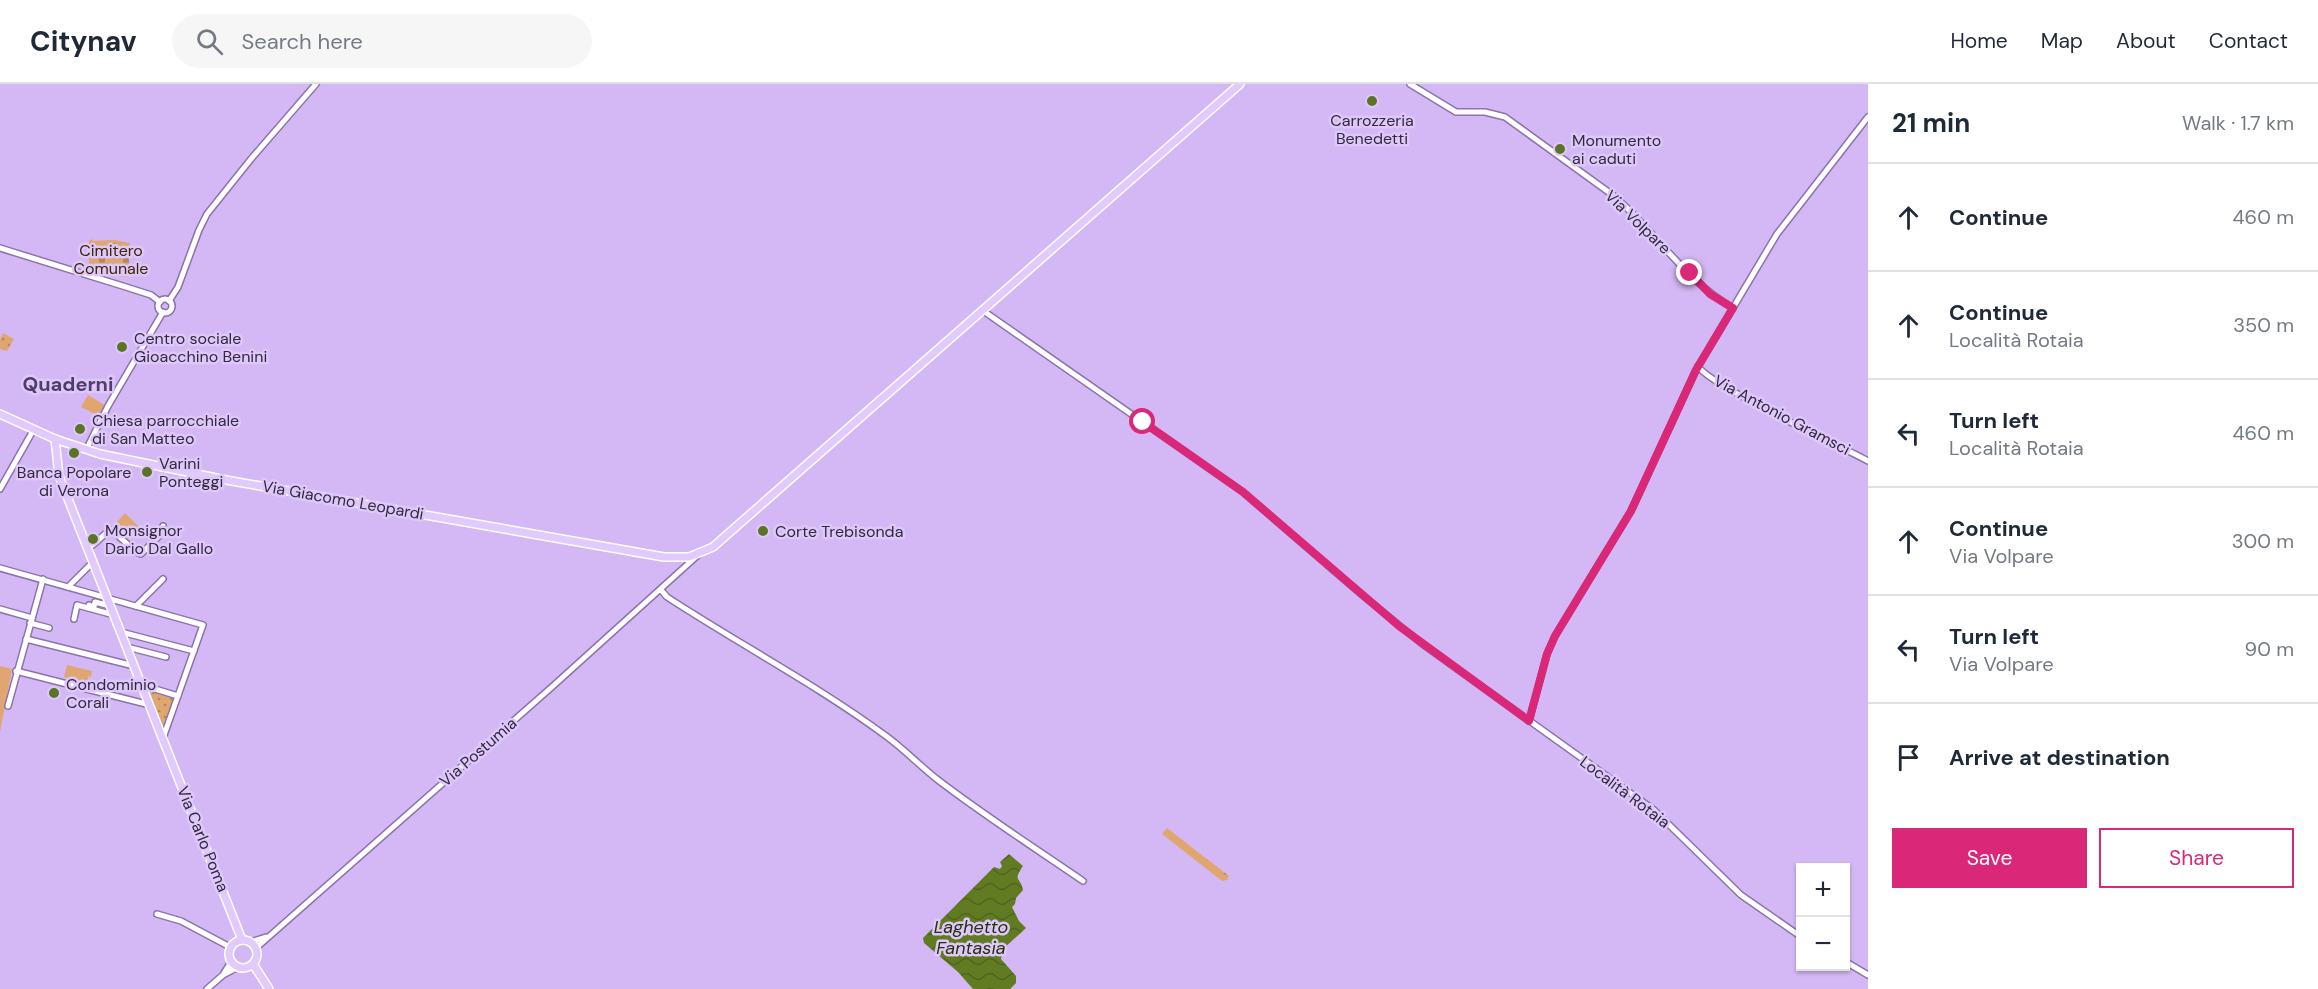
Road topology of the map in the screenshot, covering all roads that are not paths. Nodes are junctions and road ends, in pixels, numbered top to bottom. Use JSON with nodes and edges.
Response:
{"nodes":[{"id":1,"x":316,"y":84,"type":"edge"},
{"id":2,"x":1240,"y":84,"type":"edge"},
{"id":3,"x":1410,"y":84,"type":"edge"},
{"id":4,"x":1868,"y":117,"type":"edge"},
{"id":5,"x":0,"y":248,"type":"edge"},
{"id":6,"x":170,"y":301,"type":"junction"},
{"id":7,"x":160,"y":302,"type":"junction"},
{"id":8,"x":1733,"y":308,"type":"junction"},
{"id":9,"x":982,"y":310,"type":"junction"},
{"id":10,"x":163,"y":312,"type":"junction"},
{"id":11,"x":1698,"y":366,"type":"junction"},
{"id":12,"x":0,"y":414,"type":"edge"},
{"id":13,"x":34,"y":429,"type":"junction"},
{"id":14,"x":55,"y":439,"type":"junction"},
{"id":15,"x":87,"y":450,"type":"junction"},
{"id":16,"x":1868,"y":461,"type":"edge"},
{"id":17,"x":0,"y":489,"type":"edge"},
{"id":18,"x":163,"y":526,"type":"dead end"},
{"id":19,"x":87,"y":548,"type":"junction"},
{"id":20,"x":699,"y":554,"type":"junction"},
{"id":21,"x":93,"y":562,"type":"junction"},
{"id":22,"x":0,"y":568,"type":"edge"},
{"id":23,"x":43,"y":579,"type":"junction"},
{"id":24,"x":163,"y":579,"type":"dead end"},
{"id":25,"x":68,"y":586,"type":"junction"},
{"id":26,"x":661,"y":590,"type":"junction"},
{"id":27,"x":107,"y":598,"type":"junction"},
{"id":28,"x":76,"y":602,"type":"dead end"},
{"id":29,"x":110,"y":606,"type":"junction"},
{"id":30,"x":136,"y":606,"type":"junction"},
{"id":31,"x":0,"y":609,"type":"edge"},
{"id":32,"x":114,"y":615,"type":"junction"},
{"id":33,"x":74,"y":619,"type":"dead end"},
{"id":34,"x":31,"y":620,"type":"junction"},
{"id":35,"x":49,"y":627,"type":"dead end"},
{"id":36,"x":121,"y":632,"type":"junction"},
{"id":37,"x":26,"y":639,"type":"junction"},
{"id":38,"x":127,"y":647,"type":"junction"},
{"id":39,"x":194,"y":651,"type":"junction"},
{"id":40,"x":166,"y":657,"type":"dead end"},
{"id":41,"x":134,"y":666,"type":"junction"},
{"id":42,"x":16,"y":671,"type":"junction"},
{"id":43,"x":142,"y":685,"type":"junction"},
{"id":44,"x":178,"y":696,"type":"junction"},
{"id":45,"x":150,"y":705,"type":"junction"},
{"id":46,"x":8,"y":706,"type":"dead end"},
{"id":47,"x":1529,"y":721,"type":"junction"},
{"id":48,"x":163,"y":738,"type":"junction"},
{"id":49,"x":1083,"y":881,"type":"dead end"},
{"id":50,"x":157,"y":914,"type":"dead end"},
{"id":51,"x":1796,"y":933,"type":"edge"},
{"id":52,"x":242,"y":940,"type":"junction"},
{"id":53,"x":253,"y":945,"type":"junction"},
{"id":54,"x":230,"y":947,"type":"junction"},
{"id":55,"x":231,"y":962,"type":"junction"},
{"id":56,"x":253,"y":964,"type":"junction"},
{"id":57,"x":1850,"y":965,"type":"edge"},
{"id":58,"x":238,"y":967,"type":"junction"},
{"id":59,"x":223,"y":975,"type":"junction"},
{"id":60,"x":1868,"y":975,"type":"edge"},
{"id":61,"x":207,"y":989,"type":"edge"},
{"id":62,"x":269,"y":989,"type":"edge"}],
"edges":[{"from":1,"to":6,"type":"street"},
{"from":2,"to":9,"type":"main road"},
{"from":3,"to":8,"type":"street","name":"Via Volpare"},
{"from":4,"to":8,"type":"street"},
{"from":5,"to":7,"type":"street"},
{"from":6,"to":7,"type":"street"},
{"from":6,"to":10,"type":"street"},
{"from":7,"to":10,"type":"street"},
{"from":8,"to":11,"type":"street"},
{"from":9,"to":20,"type":"main road"},
{"from":9,"to":47,"type":"street","name":"Località Rotaia"},
{"from":10,"to":15,"type":"street"},
{"from":11,"to":16,"type":"street","name":"Via Antonio Gramsci"},
{"from":11,"to":47,"type":"street"},
{"from":12,"to":13,"type":"main road","name":"Via Giacomo Leopardi"},
{"from":13,"to":14,"type":"main road","name":"Via Giacomo Leopardi"},
{"from":13,"to":17,"type":"street"},
{"from":14,"to":15,"type":"main road","name":"Via Giacomo Leopardi"},
{"from":14,"to":19,"type":"main road","name":"Via Carlo Poma"},
{"from":15,"to":20,"type":"main road","name":"Via Giacomo Leopardi"},
{"from":18,"to":19,"type":"street"},
{"from":19,"to":21,"type":"main road","name":"Via Carlo Poma"},
{"from":20,"to":26,"type":"street","name":"Via Postumia"},
{"from":21,"to":25,"type":"street"},
{"from":21,"to":27,"type":"main road","name":"Via Carlo Poma"},
{"from":22,"to":23,"type":"street"},
{"from":23,"to":25,"type":"street"},
{"from":23,"to":34,"type":"street"},
{"from":24,"to":30,"type":"street"},
{"from":25,"to":27,"type":"street"},
{"from":26,"to":49,"type":"street"},
{"from":26,"to":53,"type":"street","name":"Via Postumia"},
{"from":27,"to":29,"type":"main road","name":"Via Carlo Poma"},
{"from":27,"to":30,"type":"street"},
{"from":28,"to":29,"type":"street"},
{"from":29,"to":32,"type":"main road","name":"Via Carlo Poma"},
{"from":30,"to":39,"type":"street"},
{"from":31,"to":34,"type":"street"},
{"from":32,"to":33,"type":"street"},
{"from":32,"to":36,"type":"main road","name":"Via Carlo Poma"},
{"from":34,"to":35,"type":"street"},
{"from":34,"to":37,"type":"street"},
{"from":36,"to":38,"type":"main road","name":"Via Carlo Poma"},
{"from":36,"to":39,"type":"street"},
{"from":37,"to":41,"type":"street"},
{"from":37,"to":42,"type":"street"},
{"from":38,"to":40,"type":"street"},
{"from":38,"to":41,"type":"main road","name":"Via Carlo Poma"},
{"from":39,"to":44,"type":"street"},
{"from":41,"to":43,"type":"main road","name":"Via Carlo Poma"},
{"from":42,"to":45,"type":"street"},
{"from":42,"to":46,"type":"street"},
{"from":43,"to":44,"type":"street"},
{"from":43,"to":45,"type":"main road","name":"Via Carlo Poma"},
{"from":44,"to":48,"type":"street"},
{"from":45,"to":48,"type":"main road","name":"Via Carlo Poma"},
{"from":47,"to":51,"type":"street","name":"Località Rotaia"},
{"from":48,"to":52,"type":"main road","name":"Via Carlo Poma"},
{"from":50,"to":54,"type":"street"},
{"from":52,"to":53,"type":"main road"},
{"from":52,"to":54,"type":"main road"},
{"from":53,"to":56,"type":"main road"},
{"from":54,"to":55,"type":"main road"},
{"from":55,"to":58,"type":"main road"},
{"from":55,"to":59,"type":"street"},
{"from":56,"to":58,"type":"main road"},
{"from":56,"to":62,"type":"main road"},
{"from":57,"to":60,"type":"street"},
{"from":58,"to":59,"type":"street"},
{"from":59,"to":61,"type":"street"}]}
